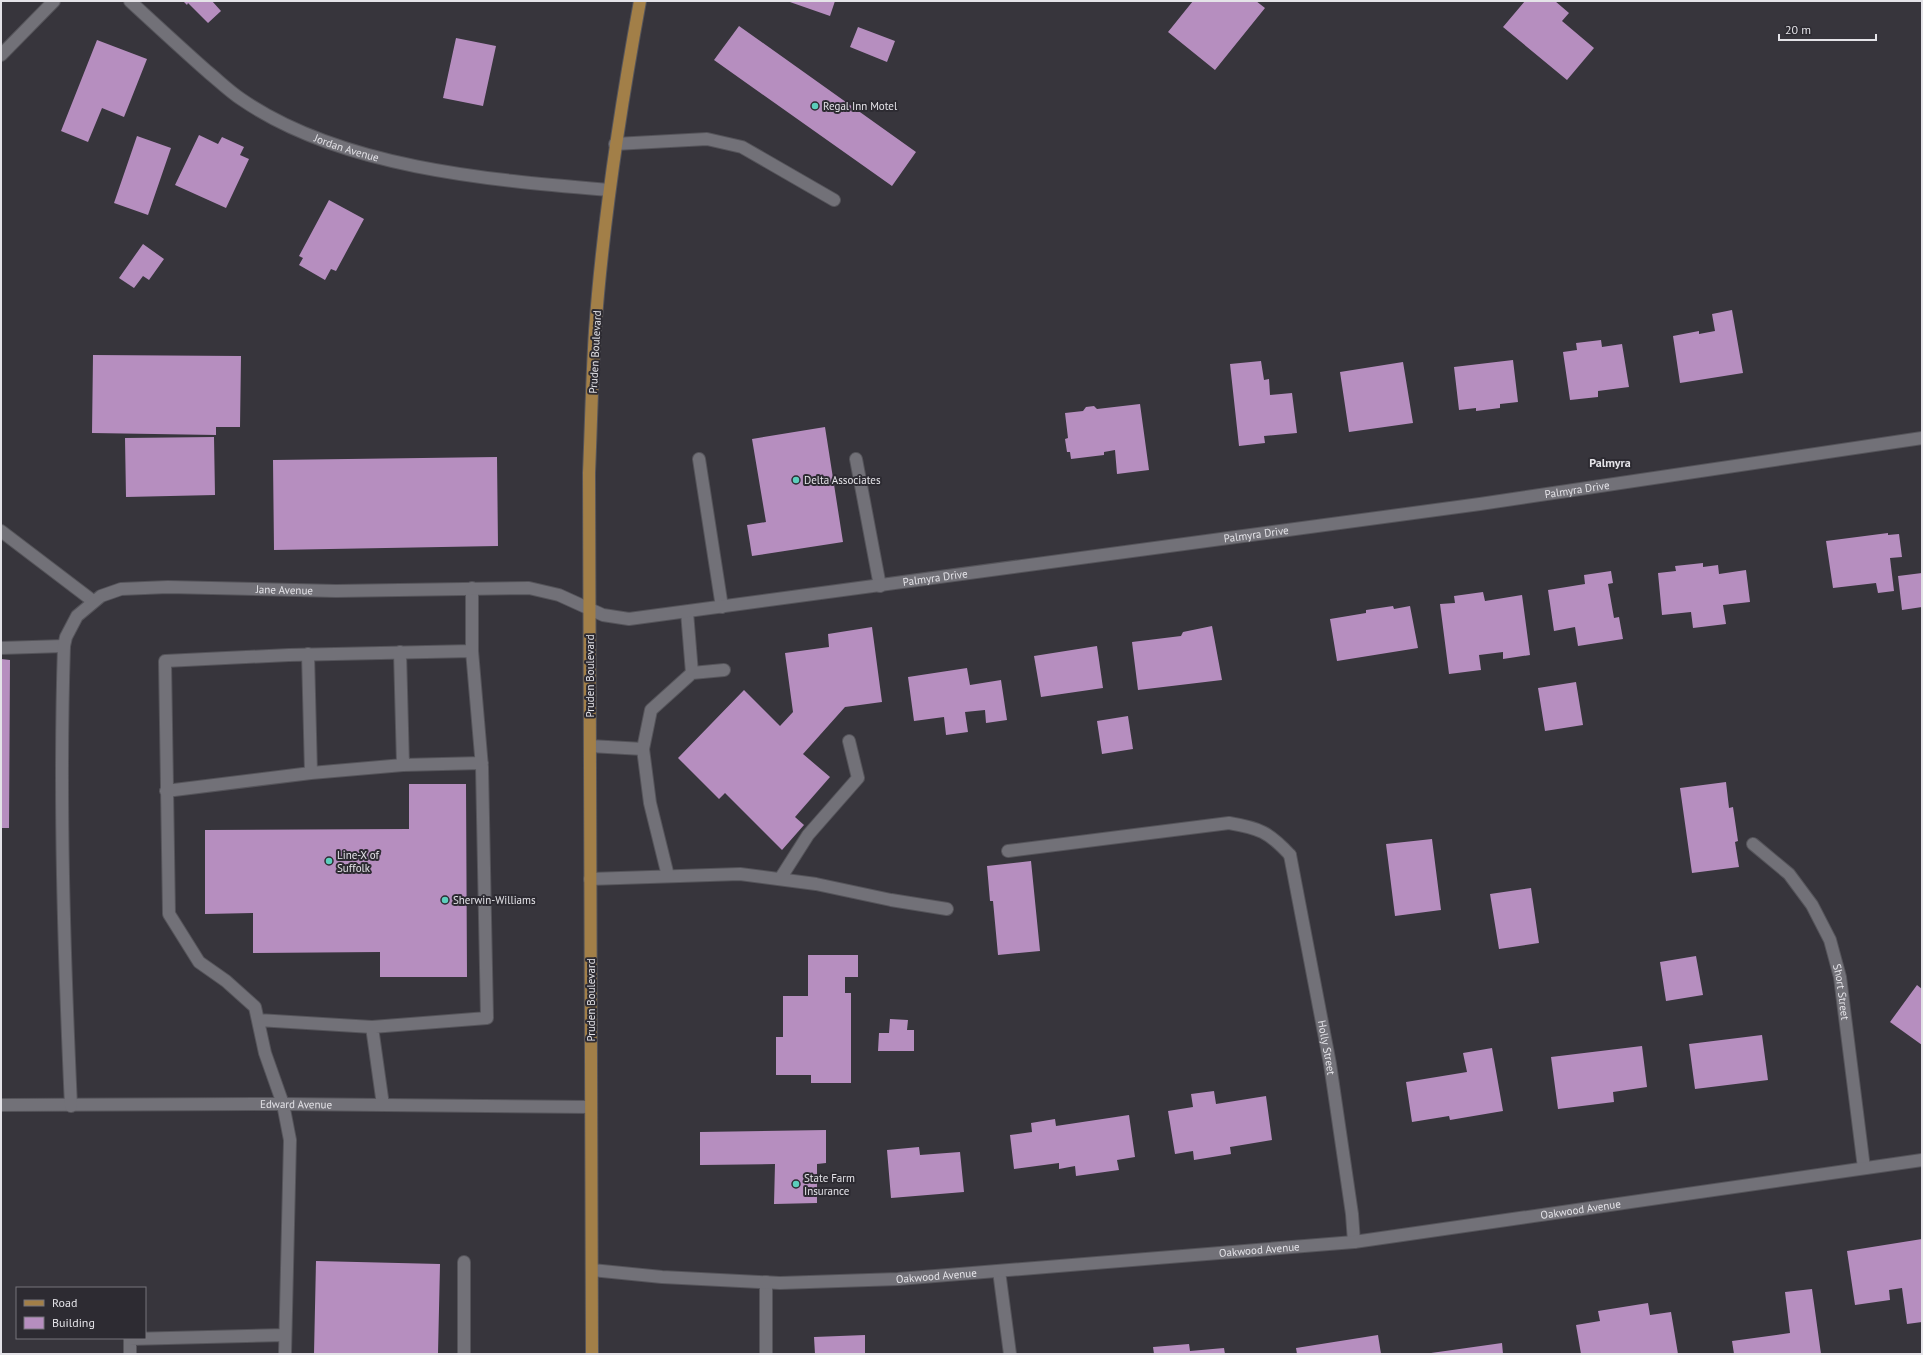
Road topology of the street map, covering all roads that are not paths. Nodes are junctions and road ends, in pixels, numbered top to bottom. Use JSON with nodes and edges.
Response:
{"nodes":[{"id":1,"x":54,"y":1,"type":"edge"},
{"id":2,"x":130,"y":1,"type":"edge"},
{"id":3,"x":640,"y":1,"type":"edge"},
{"id":4,"x":1,"y":55,"type":"edge"},
{"id":5,"x":615,"y":144,"type":"junction"},
{"id":6,"x":609,"y":190,"type":"junction"},
{"id":7,"x":834,"y":200,"type":"dead end"},
{"id":8,"x":1922,"y":438,"type":"edge"},
{"id":9,"x":699,"y":459,"type":"dead end"},
{"id":10,"x":856,"y":459,"type":"dead end"},
{"id":11,"x":1,"y":531,"type":"edge"},
{"id":12,"x":880,"y":586,"type":"junction"},
{"id":13,"x":472,"y":588,"type":"junction"},
{"id":14,"x":93,"y":602,"type":"junction"},
{"id":15,"x":722,"y":607,"type":"junction"},
{"id":16,"x":590,"y":609,"type":"junction"},
{"id":17,"x":687,"y":612,"type":"junction"},
{"id":18,"x":64,"y":646,"type":"junction"},
{"id":19,"x":1,"y":648,"type":"edge"},
{"id":20,"x":472,"y":651,"type":"junction"},
{"id":21,"x":400,"y":652,"type":"junction"},
{"id":22,"x":308,"y":654,"type":"junction"},
{"id":23,"x":724,"y":670,"type":"dead end"},
{"id":24,"x":692,"y":673,"type":"junction"},
{"id":25,"x":849,"y":741,"type":"dead end"},
{"id":26,"x":590,"y":746,"type":"junction"},
{"id":27,"x":643,"y":749,"type":"junction"},
{"id":28,"x":482,"y":763,"type":"junction"},
{"id":29,"x":403,"y":765,"type":"junction"},
{"id":30,"x":311,"y":773,"type":"junction"},
{"id":31,"x":166,"y":791,"type":"junction"},
{"id":32,"x":1753,"y":844,"type":"dead end"},
{"id":33,"x":1008,"y":851,"type":"dead end"},
{"id":34,"x":668,"y":876,"type":"junction"},
{"id":35,"x":590,"y":879,"type":"junction"},
{"id":36,"x":780,"y":879,"type":"junction"},
{"id":37,"x":948,"y":909,"type":"dead end"},
{"id":38,"x":258,"y":1020,"type":"junction"},
{"id":39,"x":372,"y":1027,"type":"junction"},
{"id":40,"x":283,"y":1104,"type":"junction"},
{"id":41,"x":1,"y":1105,"type":"edge"},
{"id":42,"x":383,"y":1105,"type":"junction"},
{"id":43,"x":71,"y":1106,"type":"junction"},
{"id":44,"x":591,"y":1107,"type":"junction"},
{"id":45,"x":1922,"y":1160,"type":"edge"},
{"id":46,"x":1864,"y":1168,"type":"junction"},
{"id":47,"x":1354,"y":1242,"type":"junction"},
{"id":48,"x":464,"y":1262,"type":"dead end"},
{"id":49,"x":592,"y":1270,"type":"junction"},
{"id":50,"x":999,"y":1271,"type":"junction"},
{"id":51,"x":766,"y":1282,"type":"junction"},
{"id":52,"x":285,"y":1335,"type":"junction"},
{"id":53,"x":130,"y":1339,"type":"edge"},
{"id":54,"x":146,"y":1339,"type":"edge"},
{"id":55,"x":130,"y":1354,"type":"edge"},
{"id":56,"x":285,"y":1354,"type":"edge"},
{"id":57,"x":464,"y":1354,"type":"edge"},
{"id":58,"x":592,"y":1354,"type":"edge"},
{"id":59,"x":766,"y":1354,"type":"edge"},
{"id":60,"x":1010,"y":1354,"type":"edge"}],
"edges":[{"from":1,"to":4,"type":"street"},
{"from":2,"to":6,"type":"street","name":"Jordan Avenue"},
{"from":3,"to":5,"type":"main road","name":"Pruden Boulevard"},
{"from":5,"to":6,"type":"main road","name":"Pruden Boulevard"},
{"from":5,"to":7,"type":"street"},
{"from":6,"to":16,"type":"main road","name":"Pruden Boulevard"},
{"from":8,"to":12,"type":"street","name":"Palmyra Drive"},
{"from":9,"to":15,"type":"street"},
{"from":10,"to":12,"type":"street"},
{"from":11,"to":14,"type":"street"},
{"from":12,"to":15,"type":"street","name":"Palmyra Drive"},
{"from":13,"to":14,"type":"street","name":"Jane Avenue"},
{"from":13,"to":16,"type":"street","name":"Jane Avenue"},
{"from":13,"to":20,"type":"street"},
{"from":14,"to":18,"type":"street","name":"Jane Avenue"},
{"from":15,"to":17,"type":"street","name":"Palmyra Drive"},
{"from":16,"to":17,"type":"street","name":"Palmyra Drive"},
{"from":16,"to":26,"type":"main road","name":"Pruden Boulevard"},
{"from":17,"to":24,"type":"street"},
{"from":18,"to":19,"type":"street"},
{"from":18,"to":43,"type":"street","name":"Jane Avenue"},
{"from":20,"to":21,"type":"street"},
{"from":20,"to":28,"type":"street"},
{"from":21,"to":22,"type":"street"},
{"from":21,"to":29,"type":"street"},
{"from":22,"to":30,"type":"street"},
{"from":22,"to":31,"type":"street"},
{"from":23,"to":24,"type":"street"},
{"from":24,"to":27,"type":"street"},
{"from":25,"to":36,"type":"street"},
{"from":26,"to":27,"type":"street"},
{"from":26,"to":35,"type":"main road","name":"Pruden Boulevard"},
{"from":27,"to":34,"type":"street"},
{"from":28,"to":29,"type":"street"},
{"from":28,"to":39,"type":"street"},
{"from":29,"to":30,"type":"street"},
{"from":30,"to":31,"type":"street"},
{"from":31,"to":38,"type":"street"},
{"from":32,"to":46,"type":"street","name":"Short Street"},
{"from":33,"to":47,"type":"street","name":"Holly Street"},
{"from":34,"to":35,"type":"street"},
{"from":34,"to":36,"type":"street"},
{"from":35,"to":44,"type":"main road","name":"Pruden Boulevard"},
{"from":36,"to":37,"type":"street"},
{"from":38,"to":39,"type":"street"},
{"from":38,"to":40,"type":"street"},
{"from":39,"to":42,"type":"street"},
{"from":40,"to":42,"type":"street","name":"Edward Avenue"},
{"from":40,"to":43,"type":"street","name":"Edward Avenue"},
{"from":40,"to":52,"type":"street"},
{"from":41,"to":43,"type":"street","name":"Edward Avenue"},
{"from":42,"to":44,"type":"street","name":"Edward Avenue"},
{"from":44,"to":49,"type":"main road","name":"Pruden Boulevard"},
{"from":45,"to":46,"type":"street","name":"Oakwood Avenue"},
{"from":46,"to":47,"type":"street","name":"Oakwood Avenue"},
{"from":47,"to":50,"type":"street","name":"Oakwood Avenue"},
{"from":48,"to":57,"type":"street"},
{"from":49,"to":51,"type":"street","name":"Oakwood Avenue"},
{"from":49,"to":58,"type":"main road","name":"Pruden Boulevard"},
{"from":50,"to":51,"type":"street","name":"Oakwood Avenue"},
{"from":50,"to":60,"type":"street"},
{"from":51,"to":59,"type":"street"},
{"from":52,"to":54,"type":"street"},
{"from":52,"to":56,"type":"street"},
{"from":53,"to":55,"type":"street"}]}
